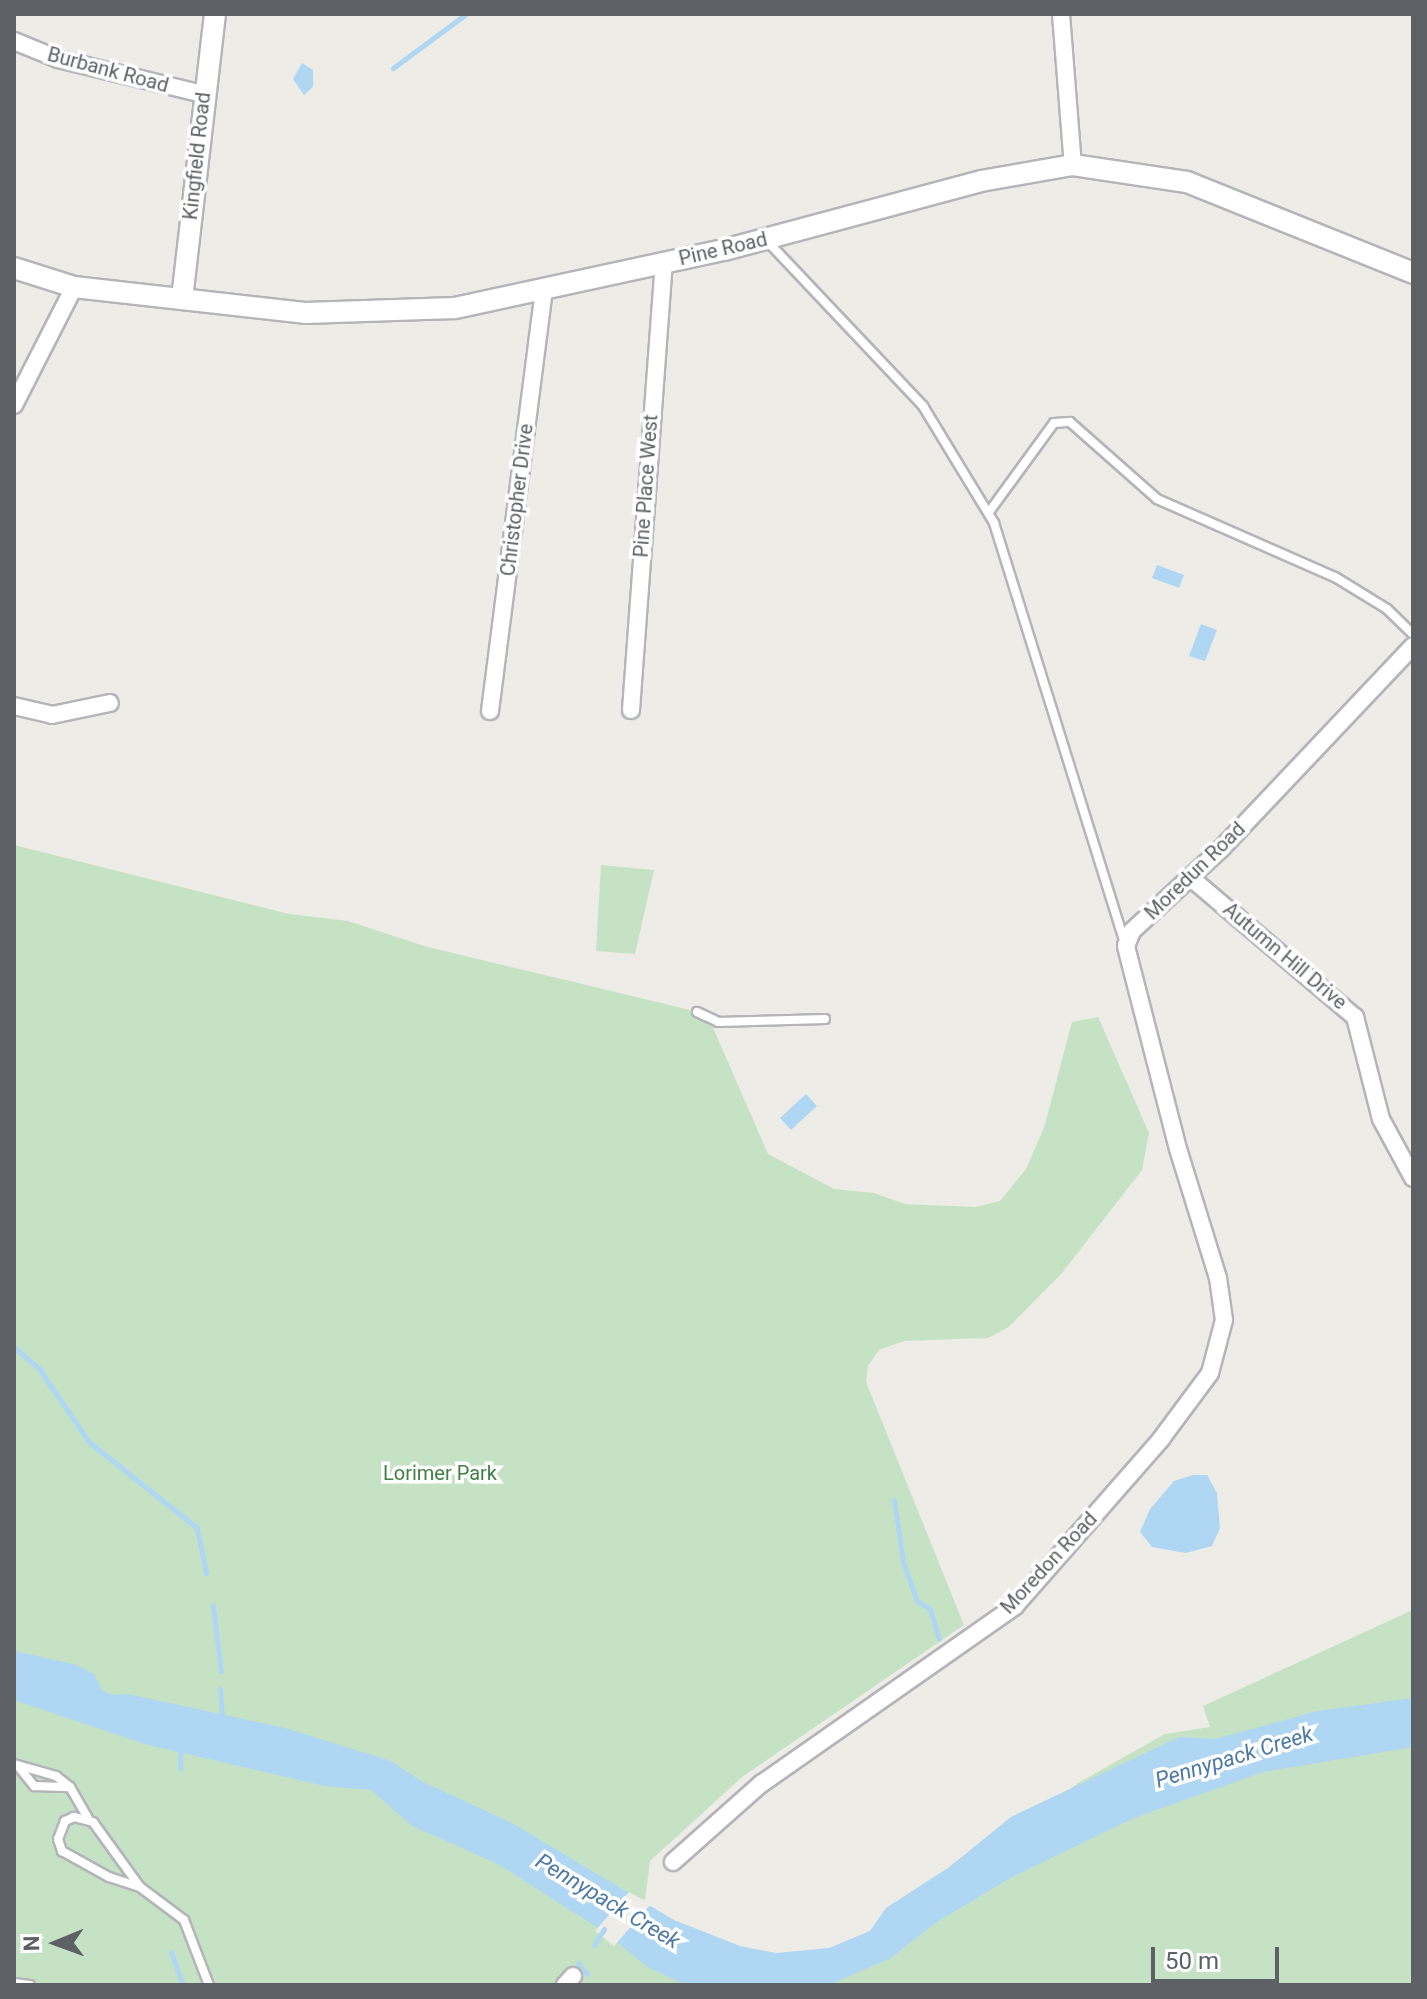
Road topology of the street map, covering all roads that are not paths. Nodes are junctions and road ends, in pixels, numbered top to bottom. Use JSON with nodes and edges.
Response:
{"nodes":[{"id":1,"x":215,"y":14,"type":"edge"},
{"id":2,"x":1061,"y":14,"type":"edge"},
{"id":3,"x":14,"y":41,"type":"edge"},
{"id":4,"x":203,"y":94,"type":"junction"},
{"id":5,"x":1073,"y":165,"type":"junction"},
{"id":6,"x":765,"y":239,"type":"junction"},
{"id":7,"x":664,"y":262,"type":"junction"},
{"id":8,"x":14,"y":268,"type":"edge"},
{"id":9,"x":1413,"y":273,"type":"edge"},
{"id":10,"x":74,"y":287,"type":"junction"},
{"id":11,"x":544,"y":288,"type":"junction"},
{"id":12,"x":182,"y":299,"type":"junction"},
{"id":13,"x":14,"y":405,"type":"edge"},
{"id":14,"x":989,"y":512,"type":"junction"},
{"id":15,"x":1413,"y":634,"type":"edge"},
{"id":16,"x":1413,"y":646,"type":"edge"},
{"id":17,"x":110,"y":703,"type":"dead end"},
{"id":18,"x":14,"y":706,"type":"edge"},
{"id":19,"x":631,"y":710,"type":"dead end"},
{"id":20,"x":490,"y":711,"type":"dead end"},
{"id":21,"x":1191,"y":878,"type":"junction"},
{"id":22,"x":1126,"y":946,"type":"junction"},
{"id":23,"x":697,"y":1012,"type":"dead end"},
{"id":24,"x":825,"y":1019,"type":"dead end"},
{"id":25,"x":1413,"y":1178,"type":"edge"},
{"id":26,"x":16,"y":1765,"type":"edge"},
{"id":27,"x":70,"y":1787,"type":"junction"},
{"id":28,"x":88,"y":1818,"type":"junction"},
{"id":29,"x":673,"y":1862,"type":"dead end"},
{"id":30,"x":140,"y":1887,"type":"junction"},
{"id":31,"x":14,"y":1983,"type":"edge"},
{"id":32,"x":30,"y":1985,"type":"edge"},
{"id":33,"x":209,"y":1985,"type":"edge"}],
"edges":[{"from":1,"to":4,"type":"street","name":"Kingfield Road"},
{"from":2,"to":5,"type":"street"},
{"from":3,"to":4,"type":"street","name":"Burbank Road"},
{"from":4,"to":12,"type":"street","name":"Kingfield Road"},
{"from":5,"to":6,"type":"street","name":"Pine Road"},
{"from":5,"to":9,"type":"street","name":"Pine Road"},
{"from":6,"to":7,"type":"street","name":"Pine Road"},
{"from":6,"to":14,"type":"lane"},
{"from":7,"to":11,"type":"street","name":"Pine Road"},
{"from":7,"to":19,"type":"street","name":"Pine Place West"},
{"from":8,"to":10,"type":"street","name":"Pine Road"},
{"from":10,"to":12,"type":"street","name":"Pine Road"},
{"from":10,"to":13,"type":"street"},
{"from":11,"to":12,"type":"street","name":"Pine Road"},
{"from":11,"to":20,"type":"street","name":"Christopher Drive"},
{"from":14,"to":15,"type":"lane"},
{"from":14,"to":22,"type":"lane"},
{"from":16,"to":21,"type":"street","name":"Moredun Road"},
{"from":17,"to":18,"type":"street"},
{"from":21,"to":22,"type":"street","name":"Moredun Road"},
{"from":21,"to":25,"type":"street","name":"Autumn Hill Drive"},
{"from":22,"to":29,"type":"street","name":"Moredon Road"},
{"from":23,"to":24,"type":"lane"},
{"from":26,"to":27,"type":"lane"},
{"from":26,"to":27,"type":"lane"},
{"from":27,"to":28,"type":"lane"},
{"from":28,"to":30,"type":"lane"},
{"from":28,"to":30,"type":"lane"},
{"from":30,"to":33,"type":"lane"},
{"from":31,"to":32,"type":"lane"}]}
